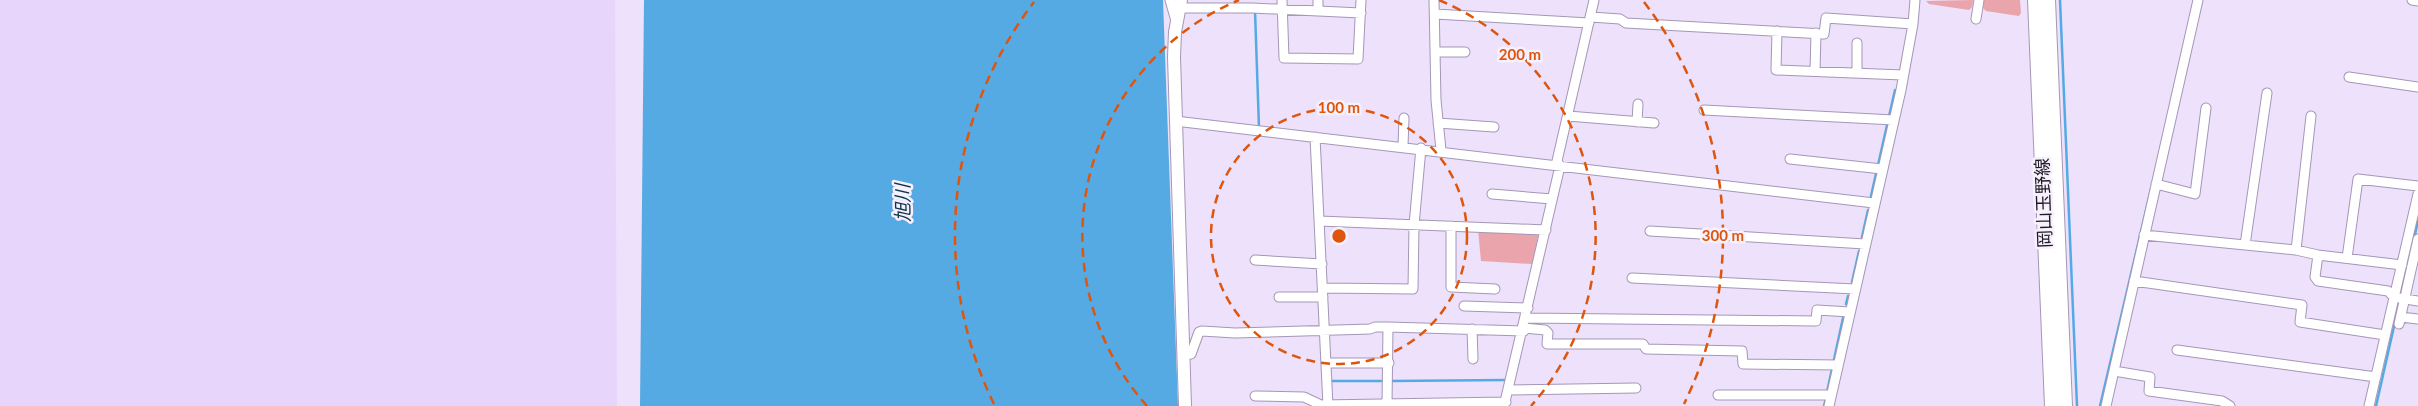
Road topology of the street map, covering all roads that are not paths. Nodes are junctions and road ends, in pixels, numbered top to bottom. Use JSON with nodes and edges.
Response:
{"nodes":[{"id":1,"x":1282,"y":0,"type":"edge"},
{"id":2,"x":1318,"y":0,"type":"edge"},
{"id":3,"x":1362,"y":0,"type":"edge"},
{"id":4,"x":1434,"y":0,"type":"edge"},
{"id":5,"x":1594,"y":0,"type":"edge"},
{"id":6,"x":1979,"y":0,"type":"edge"},
{"id":7,"x":2034,"y":0,"type":"edge"},
{"id":8,"x":2048,"y":0,"type":"edge"},
{"id":9,"x":2198,"y":0,"type":"edge"},
{"id":10,"x":2412,"y":0,"type":"edge"},
{"id":11,"x":1915,"y":1,"type":"edge"},
{"id":12,"x":2418,"y":1,"type":"edge"},
{"id":13,"x":1177,"y":3,"type":"edge"},
{"id":14,"x":1283,"y":10,"type":"junction"},
{"id":15,"x":1318,"y":11,"type":"junction"},
{"id":16,"x":1361,"y":13,"type":"junction"},
{"id":17,"x":1435,"y":14,"type":"junction"},
{"id":18,"x":1976,"y":19,"type":"dead end"},
{"id":19,"x":1590,"y":20,"type":"junction"},
{"id":20,"x":1913,"y":24,"type":"junction"},
{"id":21,"x":1777,"y":31,"type":"junction"},
{"id":22,"x":1816,"y":33,"type":"junction"},
{"id":23,"x":1857,"y":43,"type":"dead end"},
{"id":24,"x":1436,"y":52,"type":"junction"},
{"id":25,"x":1465,"y":52,"type":"dead end"},
{"id":26,"x":1815,"y":71,"type":"junction"},
{"id":27,"x":1857,"y":73,"type":"junction"},
{"id":28,"x":1903,"y":75,"type":"junction"},
{"id":29,"x":2349,"y":77,"type":"dead end"},
{"id":30,"x":2418,"y":87,"type":"edge"},
{"id":31,"x":2267,"y":93,"type":"dead end"},
{"id":32,"x":1638,"y":104,"type":"dead end"},
{"id":33,"x":2206,"y":108,"type":"dead end"},
{"id":34,"x":1704,"y":110,"type":"dead end"},
{"id":35,"x":1568,"y":116,"type":"junction"},
{"id":36,"x":2312,"y":116,"type":"dead end"},
{"id":37,"x":1404,"y":118,"type":"dead end"},
{"id":38,"x":1889,"y":120,"type":"junction"},
{"id":39,"x":1175,"y":121,"type":"junction"},
{"id":40,"x":1636,"y":122,"type":"junction"},
{"id":41,"x":1438,"y":123,"type":"junction"},
{"id":42,"x":1654,"y":124,"type":"dead end"},
{"id":43,"x":1494,"y":127,"type":"dead end"},
{"id":44,"x":1315,"y":139,"type":"junction"},
{"id":45,"x":1403,"y":146,"type":"junction"},
{"id":46,"x":1441,"y":150,"type":"junction"},
{"id":47,"x":1421,"y":151,"type":"junction"},
{"id":48,"x":1790,"y":158,"type":"dead end"},
{"id":49,"x":1560,"y":166,"type":"junction"},
{"id":50,"x":1879,"y":169,"type":"junction"},
{"id":51,"x":2156,"y":184,"type":"junction"},
{"id":52,"x":2418,"y":186,"type":"edge"},
{"id":53,"x":1492,"y":194,"type":"dead end"},
{"id":54,"x":2418,"y":194,"type":"edge"},
{"id":55,"x":1550,"y":199,"type":"junction"},
{"id":56,"x":1874,"y":203,"type":"junction"},
{"id":57,"x":1319,"y":221,"type":"junction"},
{"id":58,"x":1414,"y":225,"type":"junction"},
{"id":59,"x":1451,"y":226,"type":"junction"},
{"id":60,"x":1543,"y":230,"type":"junction"},
{"id":61,"x":1650,"y":231,"type":"dead end"},
{"id":62,"x":2144,"y":236,"type":"junction"},
{"id":63,"x":2418,"y":239,"type":"edge"},
{"id":64,"x":1865,"y":244,"type":"junction"},
{"id":65,"x":2246,"y":245,"type":"junction"},
{"id":66,"x":2296,"y":250,"type":"junction"},
{"id":67,"x":2318,"y":255,"type":"junction"},
{"id":68,"x":2346,"y":258,"type":"junction"},
{"id":69,"x":1255,"y":260,"type":"dead end"},
{"id":70,"x":1318,"y":264,"type":"junction"},
{"id":71,"x":2402,"y":265,"type":"junction"},
{"id":72,"x":1632,"y":278,"type":"dead end"},
{"id":73,"x":2134,"y":281,"type":"junction"},
{"id":74,"x":1495,"y":289,"type":"dead end"},
{"id":75,"x":1855,"y":289,"type":"junction"},
{"id":76,"x":1320,"y":295,"type":"junction"},
{"id":77,"x":1278,"y":297,"type":"dead end"},
{"id":78,"x":2400,"y":298,"type":"junction"},
{"id":79,"x":2418,"y":301,"type":"edge"},
{"id":80,"x":1464,"y":306,"type":"dead end"},
{"id":81,"x":1526,"y":308,"type":"junction"},
{"id":82,"x":1850,"y":312,"type":"junction"},
{"id":83,"x":1526,"y":318,"type":"junction"},
{"id":84,"x":2396,"y":318,"type":"junction"},
{"id":85,"x":2418,"y":319,"type":"edge"},
{"id":86,"x":1388,"y":327,"type":"junction"},
{"id":87,"x":1472,"y":329,"type":"junction"},
{"id":88,"x":1322,"y":330,"type":"junction"},
{"id":89,"x":1522,"y":330,"type":"junction"},
{"id":90,"x":2385,"y":335,"type":"junction"},
{"id":91,"x":2177,"y":350,"type":"dead end"},
{"id":92,"x":1184,"y":355,"type":"junction"},
{"id":93,"x":1473,"y":360,"type":"dead end"},
{"id":94,"x":1326,"y":363,"type":"junction"},
{"id":95,"x":1389,"y":363,"type":"junction"},
{"id":96,"x":1835,"y":364,"type":"junction"},
{"id":97,"x":2114,"y":371,"type":"junction"},
{"id":98,"x":2376,"y":377,"type":"junction"},
{"id":99,"x":1636,"y":388,"type":"dead end"},
{"id":100,"x":1508,"y":390,"type":"junction"},
{"id":101,"x":1718,"y":394,"type":"dead end"},
{"id":102,"x":1828,"y":395,"type":"junction"},
{"id":103,"x":1255,"y":396,"type":"dead end"},
{"id":104,"x":1266,"y":402,"type":"edge"},
{"id":105,"x":1387,"y":404,"type":"junction"},
{"id":106,"x":1505,"y":404,"type":"edge"},
{"id":107,"x":1326,"y":405,"type":"edge"},
{"id":108,"x":1185,"y":406,"type":"edge"},
{"id":109,"x":1829,"y":406,"type":"edge"},
{"id":110,"x":2052,"y":406,"type":"edge"},
{"id":111,"x":2065,"y":406,"type":"edge"},
{"id":112,"x":2106,"y":406,"type":"edge"},
{"id":113,"x":2230,"y":406,"type":"edge"},
{"id":114,"x":2369,"y":406,"type":"edge"}],
"edges":[{"from":1,"to":14,"type":"street"},
{"from":2,"to":15,"type":"street"},
{"from":3,"to":16,"type":"street"},
{"from":4,"to":17,"type":"street"},
{"from":5,"to":19,"type":"street"},
{"from":6,"to":18,"type":"street"},
{"from":7,"to":110,"type":"main road","name":"岡山玉野線"},
{"from":8,"to":111,"type":"main road","name":"岡山玉野線"},
{"from":9,"to":51,"type":"street"},
{"from":10,"to":12,"type":"street"},
{"from":11,"to":20,"type":"street"},
{"from":13,"to":14,"type":"street"},
{"from":13,"to":39,"type":"street"},
{"from":14,"to":15,"type":"street"},
{"from":14,"to":16,"type":"street"},
{"from":15,"to":16,"type":"street"},
{"from":17,"to":19,"type":"street"},
{"from":17,"to":24,"type":"street"},
{"from":19,"to":21,"type":"street"},
{"from":19,"to":35,"type":"street"},
{"from":20,"to":22,"type":"street"},
{"from":20,"to":28,"type":"street"},
{"from":21,"to":22,"type":"street"},
{"from":21,"to":26,"type":"street"},
{"from":22,"to":26,"type":"street"},
{"from":23,"to":27,"type":"street"},
{"from":24,"to":25,"type":"street"},
{"from":24,"to":41,"type":"street"},
{"from":26,"to":27,"type":"street"},
{"from":27,"to":28,"type":"street"},
{"from":28,"to":38,"type":"street"},
{"from":29,"to":30,"type":"street"},
{"from":31,"to":65,"type":"street"},
{"from":32,"to":40,"type":"street"},
{"from":33,"to":51,"type":"street"},
{"from":34,"to":38,"type":"street"},
{"from":35,"to":40,"type":"street"},
{"from":35,"to":49,"type":"street"},
{"from":36,"to":66,"type":"street"},
{"from":37,"to":45,"type":"street"},
{"from":38,"to":50,"type":"street"},
{"from":39,"to":44,"type":"street"},
{"from":39,"to":92,"type":"street"},
{"from":40,"to":42,"type":"street"},
{"from":41,"to":43,"type":"street"},
{"from":41,"to":46,"type":"street"},
{"from":44,"to":45,"type":"street"},
{"from":44,"to":57,"type":"street"},
{"from":45,"to":47,"type":"street"},
{"from":46,"to":47,"type":"street"},
{"from":46,"to":49,"type":"street"},
{"from":47,"to":58,"type":"street"},
{"from":48,"to":50,"type":"street"},
{"from":49,"to":55,"type":"street"},
{"from":49,"to":56,"type":"street"},
{"from":50,"to":56,"type":"street"},
{"from":51,"to":62,"type":"street"},
{"from":52,"to":68,"type":"street"},
{"from":53,"to":55,"type":"street"},
{"from":54,"to":71,"type":"street"},
{"from":55,"to":60,"type":"street"},
{"from":56,"to":64,"type":"street"},
{"from":57,"to":58,"type":"street"},
{"from":57,"to":70,"type":"street"},
{"from":58,"to":59,"type":"street"},
{"from":58,"to":76,"type":"street"},
{"from":59,"to":60,"type":"street"},
{"from":59,"to":74,"type":"street"},
{"from":60,"to":81,"type":"street"},
{"from":61,"to":64,"type":"street"},
{"from":62,"to":65,"type":"street"},
{"from":62,"to":73,"type":"street"},
{"from":63,"to":78,"type":"street"},
{"from":64,"to":75,"type":"street"},
{"from":65,"to":66,"type":"street"},
{"from":66,"to":67,"type":"street"},
{"from":67,"to":68,"type":"street"},
{"from":67,"to":78,"type":"street"},
{"from":68,"to":71,"type":"street"},
{"from":69,"to":70,"type":"street"},
{"from":70,"to":76,"type":"street"},
{"from":71,"to":78,"type":"street"},
{"from":72,"to":75,"type":"street"},
{"from":73,"to":90,"type":"street"},
{"from":73,"to":97,"type":"street"},
{"from":75,"to":82,"type":"street"},
{"from":76,"to":77,"type":"street"},
{"from":76,"to":88,"type":"street"},
{"from":78,"to":79,"type":"street"},
{"from":78,"to":84,"type":"street"},
{"from":80,"to":81,"type":"street"},
{"from":81,"to":83,"type":"street"},
{"from":82,"to":83,"type":"street"},
{"from":82,"to":96,"type":"street"},
{"from":83,"to":89,"type":"street"},
{"from":84,"to":85,"type":"street"},
{"from":84,"to":90,"type":"street"},
{"from":86,"to":87,"type":"street"},
{"from":86,"to":88,"type":"street"},
{"from":86,"to":95,"type":"street"},
{"from":87,"to":89,"type":"street"},
{"from":87,"to":93,"type":"street"},
{"from":88,"to":92,"type":"street"},
{"from":88,"to":94,"type":"street"},
{"from":89,"to":96,"type":"street"},
{"from":89,"to":100,"type":"street"},
{"from":90,"to":98,"type":"street"},
{"from":91,"to":98,"type":"street"},
{"from":92,"to":108,"type":"street"},
{"from":94,"to":95,"type":"street"},
{"from":94,"to":107,"type":"street"},
{"from":95,"to":105,"type":"street"},
{"from":96,"to":102,"type":"street"},
{"from":97,"to":112,"type":"street"},
{"from":97,"to":113,"type":"street"},
{"from":98,"to":114,"type":"street"},
{"from":99,"to":100,"type":"street"},
{"from":100,"to":106,"type":"street"},
{"from":101,"to":102,"type":"street"},
{"from":102,"to":109,"type":"street"},
{"from":103,"to":104,"type":"street"},
{"from":104,"to":107,"type":"street"},
{"from":105,"to":106,"type":"street"},
{"from":105,"to":107,"type":"street"}]}
